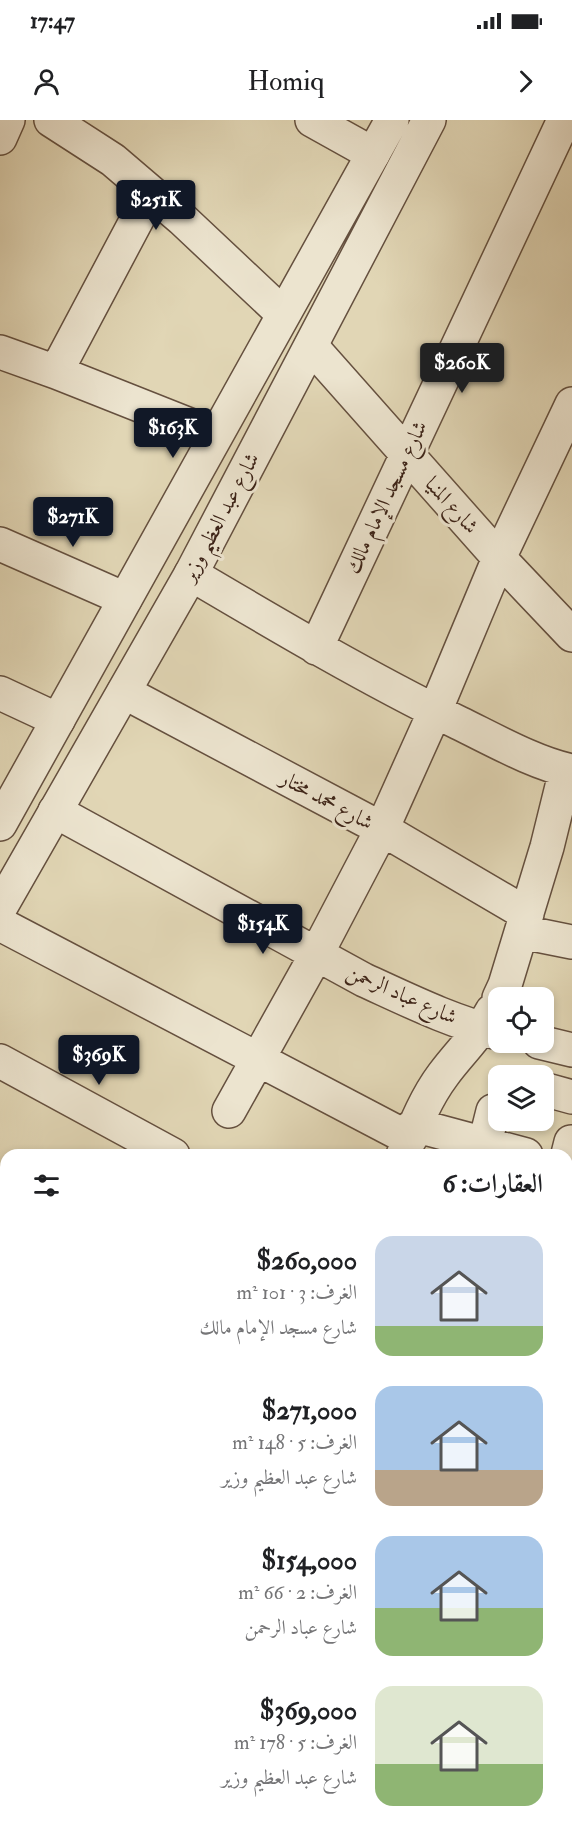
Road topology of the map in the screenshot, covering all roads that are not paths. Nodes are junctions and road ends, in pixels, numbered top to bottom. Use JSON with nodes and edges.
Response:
{"nodes":[{"id":1,"x":8,"y":120,"type":"edge"},
{"id":2,"x":51,"y":120,"type":"edge"},
{"id":3,"x":312,"y":120,"type":"edge"},
{"id":4,"x":392,"y":120,"type":"edge"},
{"id":5,"x":429,"y":120,"type":"edge"},
{"id":6,"x":564,"y":120,"type":"edge"},
{"id":7,"x":0,"y":138,"type":"edge"},
{"id":8,"x":373,"y":154,"type":"junction"},
{"id":9,"x":151,"y":193,"type":"junction"},
{"id":10,"x":283,"y":314,"type":"junction"},
{"id":11,"x":311,"y":346,"type":"junction"},
{"id":12,"x":0,"y":352,"type":"edge"},
{"id":13,"x":56,"y":372,"type":"junction"},
{"id":14,"x":572,"y":404,"type":"edge"},
{"id":15,"x":215,"y":435,"type":"junction"},
{"id":16,"x":405,"y":454,"type":"junction"},
{"id":17,"x":0,"y":544,"type":"edge"},
{"id":18,"x":499,"y":558,"type":"junction"},
{"id":19,"x":191,"y":574,"type":"junction"},
{"id":20,"x":125,"y":599,"type":"junction"},
{"id":21,"x":572,"y":635,"type":"edge"},
{"id":22,"x":316,"y":648,"type":"junction"},
{"id":23,"x":124,"y":692,"type":"junction"},
{"id":24,"x":0,"y":693,"type":"edge"},
{"id":25,"x":435,"y":711,"type":"junction"},
{"id":26,"x":58,"y":720,"type":"junction"},
{"id":27,"x":37,"y":758,"type":"junction"},
{"id":28,"x":569,"y":770,"type":"edge"},
{"id":29,"x":72,"y":784,"type":"junction"},
{"id":30,"x":2,"y":821,"type":"edge"},
{"id":31,"x":48,"y":825,"type":"junction"},
{"id":32,"x":382,"y":829,"type":"junction"},
{"id":33,"x":560,"y":848,"type":"edge"},
{"id":34,"x":0,"y":908,"type":"edge"},
{"id":35,"x":525,"y":923,"type":"junction"},
{"id":36,"x":0,"y":924,"type":"edge"},
{"id":37,"x":572,"y":942,"type":"edge"},
{"id":38,"x":316,"y":955,"type":"junction"},
{"id":39,"x":504,"y":987,"type":"edge"},
{"id":40,"x":488,"y":1030,"type":"edge"},
{"id":41,"x":488,"y":1033,"type":"edge"},
{"id":42,"x":554,"y":1046,"type":"edge"},
{"id":43,"x":572,"y":1050,"type":"edge"},
{"id":44,"x":258,"y":1060,"type":"junction"},
{"id":45,"x":0,"y":1061,"type":"edge"},
{"id":46,"x":554,"y":1092,"type":"edge"},
{"id":47,"x":572,"y":1097,"type":"edge"},
{"id":48,"x":230,"y":1111,"type":"dead end"},
{"id":49,"x":500,"y":1131,"type":"edge"},
{"id":50,"x":409,"y":1140,"type":"edge"},
{"id":51,"x":162,"y":1149,"type":"edge"},
{"id":52,"x":489,"y":1149,"type":"edge"},
{"id":53,"x":506,"y":1149,"type":"edge"}],
"edges":[{"from":1,"to":7,"type":"street"},
{"from":2,"to":9,"type":"street"},
{"from":3,"to":8,"type":"street"},
{"from":4,"to":8,"type":"street","name":"شارع عبد العظيم وزير"},
{"from":5,"to":11,"type":"street","name":"شارع عبد العظيم وزير"},
{"from":6,"to":16,"type":"street","name":"شارع مسجد الإمام مالك"},
{"from":8,"to":10,"type":"street","name":"شارع عبد العظيم وزير"},
{"from":9,"to":10,"type":"street"},
{"from":9,"to":13,"type":"street"},
{"from":10,"to":15,"type":"street","name":"شارع عبد العظيم وزير"},
{"from":11,"to":16,"type":"street","name":"شارع المنيا"},
{"from":11,"to":19,"type":"street","name":"شارع عبد العظيم وزير"},
{"from":12,"to":13,"type":"street"},
{"from":13,"to":15,"type":"street"},
{"from":14,"to":18,"type":"street"},
{"from":15,"to":20,"type":"street","name":"شارع عبد العظيم وزير"},
{"from":16,"to":18,"type":"street","name":"شارع المنيا"},
{"from":16,"to":22,"type":"street","name":"شارع مسجد الإمام مالك"},
{"from":17,"to":20,"type":"street"},
{"from":18,"to":21,"type":"street","name":"شارع المنيا"},
{"from":18,"to":25,"type":"street"},
{"from":19,"to":22,"type":"street"},
{"from":19,"to":23,"type":"street","name":"شارع عبد العظيم وزير"},
{"from":20,"to":26,"type":"street","name":"شارع عبد العظيم وزير"},
{"from":22,"to":25,"type":"street"},
{"from":23,"to":29,"type":"street","name":"شارع عبد العظيم وزير"},
{"from":23,"to":32,"type":"street","name":"شارع محمد مختار"},
{"from":24,"to":26,"type":"street"},
{"from":25,"to":28,"type":"street"},
{"from":25,"to":32,"type":"street"},
{"from":26,"to":27,"type":"street","name":"شارع عبد العظيم وزير"},
{"from":27,"to":29,"type":"street"},
{"from":27,"to":30,"type":"street","name":"شارع عبد العظيم وزير"},
{"from":28,"to":33,"type":"street"},
{"from":29,"to":31,"type":"street","name":"شارع عبد العظيم وزير"},
{"from":30,"to":31,"type":"street","name":"شارع عباد الرحمن"},
{"from":31,"to":34,"type":"street","name":"شارع عبد العظيم وزير"},
{"from":31,"to":38,"type":"street","name":"شارع عباد الرحمن"},
{"from":32,"to":35,"type":"street","name":"شارع محمد مختار"},
{"from":32,"to":38,"type":"street"},
{"from":33,"to":35,"type":"street"},
{"from":35,"to":37,"type":"street","name":"شارع محمد مختار"},
{"from":35,"to":39,"type":"street"},
{"from":36,"to":44,"type":"street"},
{"from":38,"to":40,"type":"street","name":"شارع عباد الرحمن"},
{"from":38,"to":44,"type":"street"},
{"from":41,"to":50,"type":"street"},
{"from":42,"to":43,"type":"street"},
{"from":44,"to":48,"type":"street"},
{"from":44,"to":50,"type":"street"},
{"from":45,"to":51,"type":"street"},
{"from":46,"to":47,"type":"street"},
{"from":49,"to":53,"type":"street"},
{"from":50,"to":52,"type":"street"}]}
